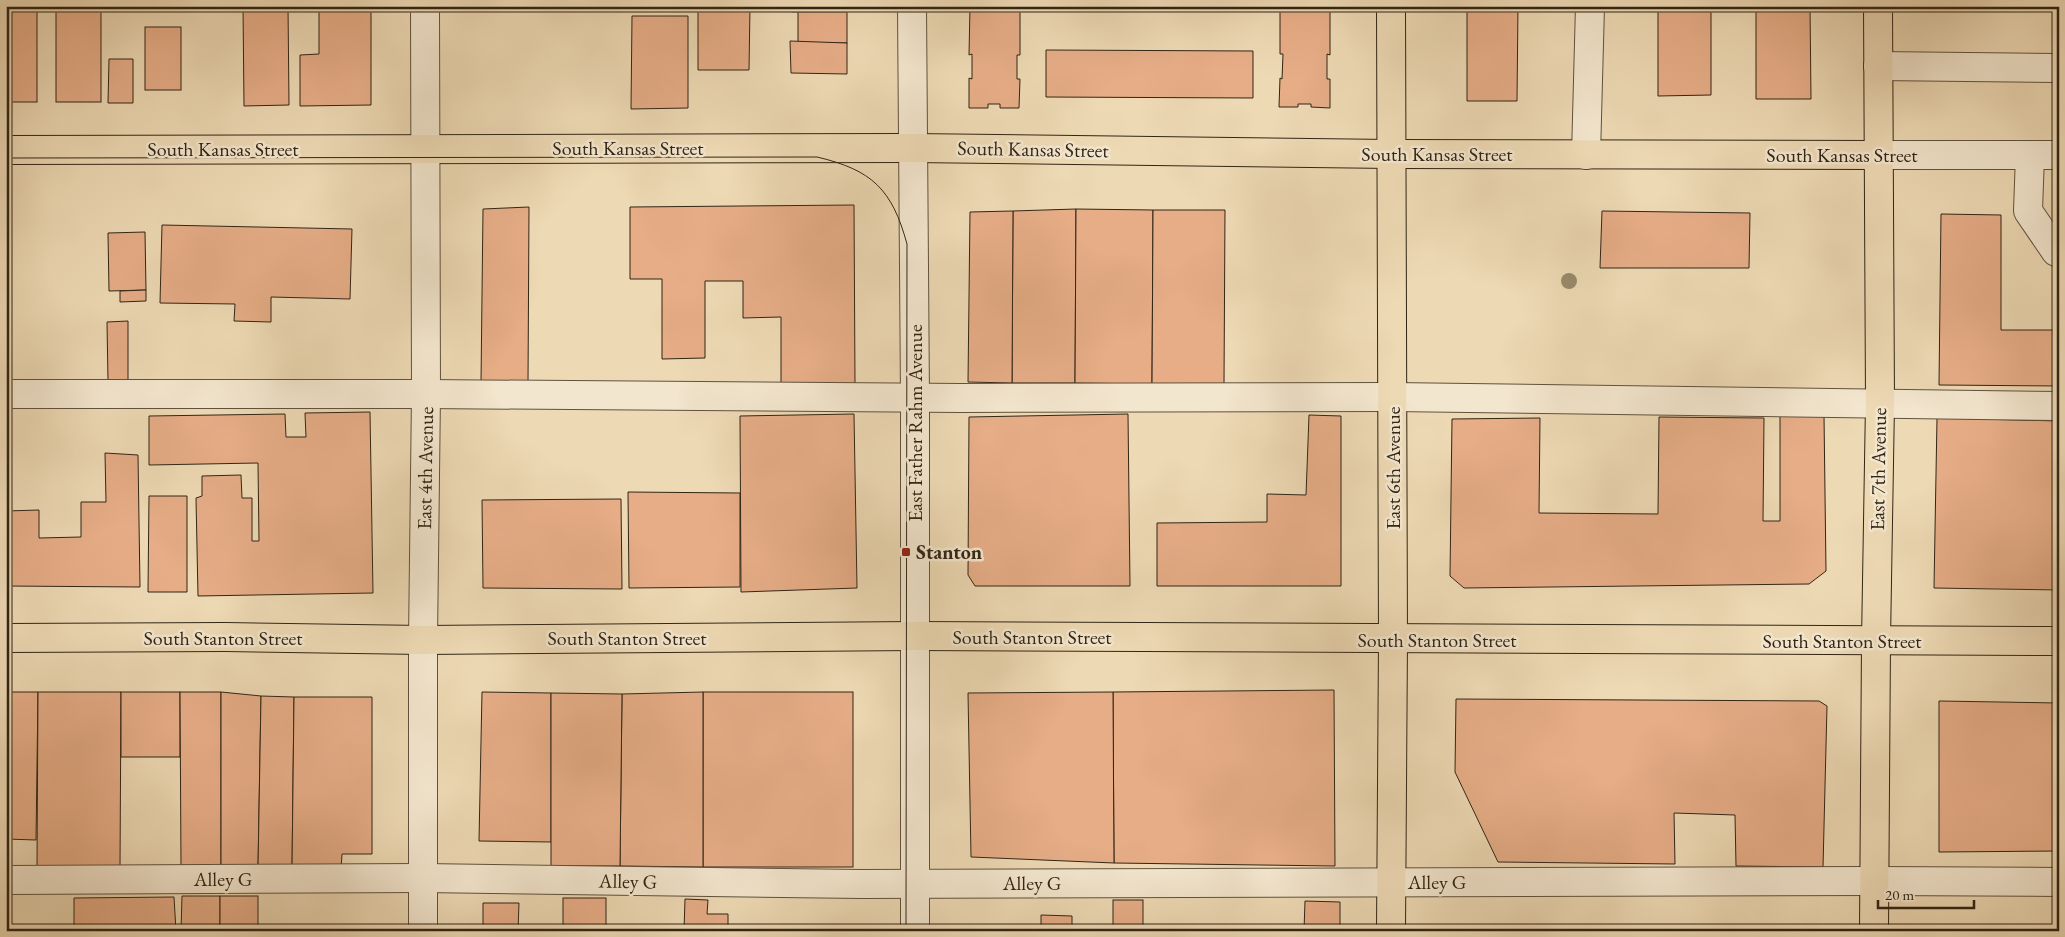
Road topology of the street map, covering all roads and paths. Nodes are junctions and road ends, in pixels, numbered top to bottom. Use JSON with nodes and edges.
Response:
{"nodes":[{"id":1,"x":425,"y":6,"type":"edge"},
{"id":2,"x":912,"y":6,"type":"edge"},
{"id":3,"x":1391,"y":6,"type":"edge"},
{"id":4,"x":1590,"y":6,"type":"edge"},
{"id":5,"x":1878,"y":6,"type":"edge"},
{"id":6,"x":1878,"y":66,"type":"junction"},
{"id":7,"x":2059,"y":68,"type":"edge"},
{"id":8,"x":425,"y":148,"type":"junction"},
{"id":9,"x":912,"y":148,"type":"junction"},
{"id":10,"x":6,"y":150,"type":"edge"},
{"id":11,"x":1391,"y":154,"type":"junction"},
{"id":12,"x":1586,"y":155,"type":"junction"},
{"id":13,"x":1879,"y":155,"type":"junction"},
{"id":14,"x":2030,"y":155,"type":"junction"},
{"id":15,"x":2059,"y":156,"type":"edge"},
{"id":16,"x":2059,"y":252,"type":"edge"},
{"id":17,"x":6,"y":394,"type":"edge"},
{"id":18,"x":426,"y":394,"type":"junction"},
{"id":19,"x":1393,"y":397,"type":"junction"},
{"id":20,"x":915,"y":398,"type":"junction"},
{"id":21,"x":1880,"y":403,"type":"junction"},
{"id":22,"x":2059,"y":406,"type":"edge"},
{"id":23,"x":915,"y":636,"type":"junction"},
{"id":24,"x":6,"y":638,"type":"edge"},
{"id":25,"x":423,"y":640,"type":"junction"},
{"id":26,"x":1393,"y":640,"type":"junction"},
{"id":27,"x":1876,"y":641,"type":"junction"},
{"id":28,"x":2059,"y":641,"type":"edge"},
{"id":29,"x":423,"y":878,"type":"junction"},
{"id":30,"x":6,"y":880,"type":"edge"},
{"id":31,"x":1874,"y":881,"type":"junction"},
{"id":32,"x":1391,"y":882,"type":"junction"},
{"id":33,"x":2059,"y":882,"type":"edge"},
{"id":34,"x":915,"y":883,"type":"junction"},
{"id":35,"x":423,"y":931,"type":"edge"},
{"id":36,"x":915,"y":931,"type":"edge"},
{"id":37,"x":1391,"y":931,"type":"edge"},
{"id":38,"x":1874,"y":931,"type":"edge"}],
"edges":[{"from":1,"to":8,"type":"street","name":"East 4th Avenue"},
{"from":2,"to":9,"type":"street","name":"East Father Rahm Avenue"},
{"from":3,"to":11,"type":"main road","name":"East 6th Avenue"},
{"from":4,"to":12,"type":"street"},
{"from":5,"to":6,"type":"main road","name":"East 7th Avenue"},
{"from":6,"to":7,"type":"street"},
{"from":6,"to":13,"type":"main road","name":"East 7th Avenue"},
{"from":8,"to":9,"type":"main road","name":"South Kansas Street"},
{"from":8,"to":10,"type":"main road","name":"South Kansas Street"},
{"from":8,"to":18,"type":"street","name":"East 4th Avenue"},
{"from":9,"to":11,"type":"main road","name":"South Kansas Street"},
{"from":9,"to":20,"type":"street","name":"East Father Rahm Avenue"},
{"from":11,"to":12,"type":"main road","name":"South Kansas Street"},
{"from":11,"to":19,"type":"main road","name":"East 6th Avenue"},
{"from":12,"to":13,"type":"main road","name":"South Kansas Street"},
{"from":13,"to":14,"type":"street","name":"South Kansas Street"},
{"from":13,"to":21,"type":"main road","name":"East 7th Avenue"},
{"from":14,"to":15,"type":"street","name":"South Kansas Street"},
{"from":14,"to":16,"type":"street"},
{"from":17,"to":18,"type":"street"},
{"from":18,"to":20,"type":"street"},
{"from":18,"to":25,"type":"street","name":"East 4th Avenue"},
{"from":19,"to":20,"type":"street"},
{"from":19,"to":21,"type":"street"},
{"from":19,"to":26,"type":"main road","name":"East 6th Avenue"},
{"from":20,"to":23,"type":"street","name":"East Father Rahm Avenue"},
{"from":21,"to":22,"type":"street"},
{"from":21,"to":27,"type":"main road","name":"East 7th Avenue"},
{"from":23,"to":25,"type":"main road","name":"South Stanton Street"},
{"from":23,"to":26,"type":"main road","name":"South Stanton Street"},
{"from":23,"to":34,"type":"street","name":"East Father Rahm Avenue"},
{"from":24,"to":25,"type":"main road","name":"South Stanton Street"},
{"from":25,"to":29,"type":"street","name":"East 4th Avenue"},
{"from":26,"to":27,"type":"main road","name":"South Stanton Street"},
{"from":26,"to":32,"type":"main road","name":"East 6th Avenue"},
{"from":27,"to":28,"type":"main road","name":"South Stanton Street"},
{"from":27,"to":31,"type":"main road","name":"East 7th Avenue"},
{"from":29,"to":30,"type":"street","name":"Alley G"},
{"from":29,"to":34,"type":"street","name":"Alley G"},
{"from":29,"to":35,"type":"street","name":"East 4th Avenue"},
{"from":31,"to":32,"type":"street","name":"Alley G"},
{"from":31,"to":33,"type":"street","name":"Alley G"},
{"from":31,"to":38,"type":"main road","name":"East 7th Avenue"},
{"from":32,"to":34,"type":"street","name":"Alley G"},
{"from":32,"to":37,"type":"main road","name":"East 6th Avenue"},
{"from":34,"to":36,"type":"street","name":"East Father Rahm Avenue"}]}
